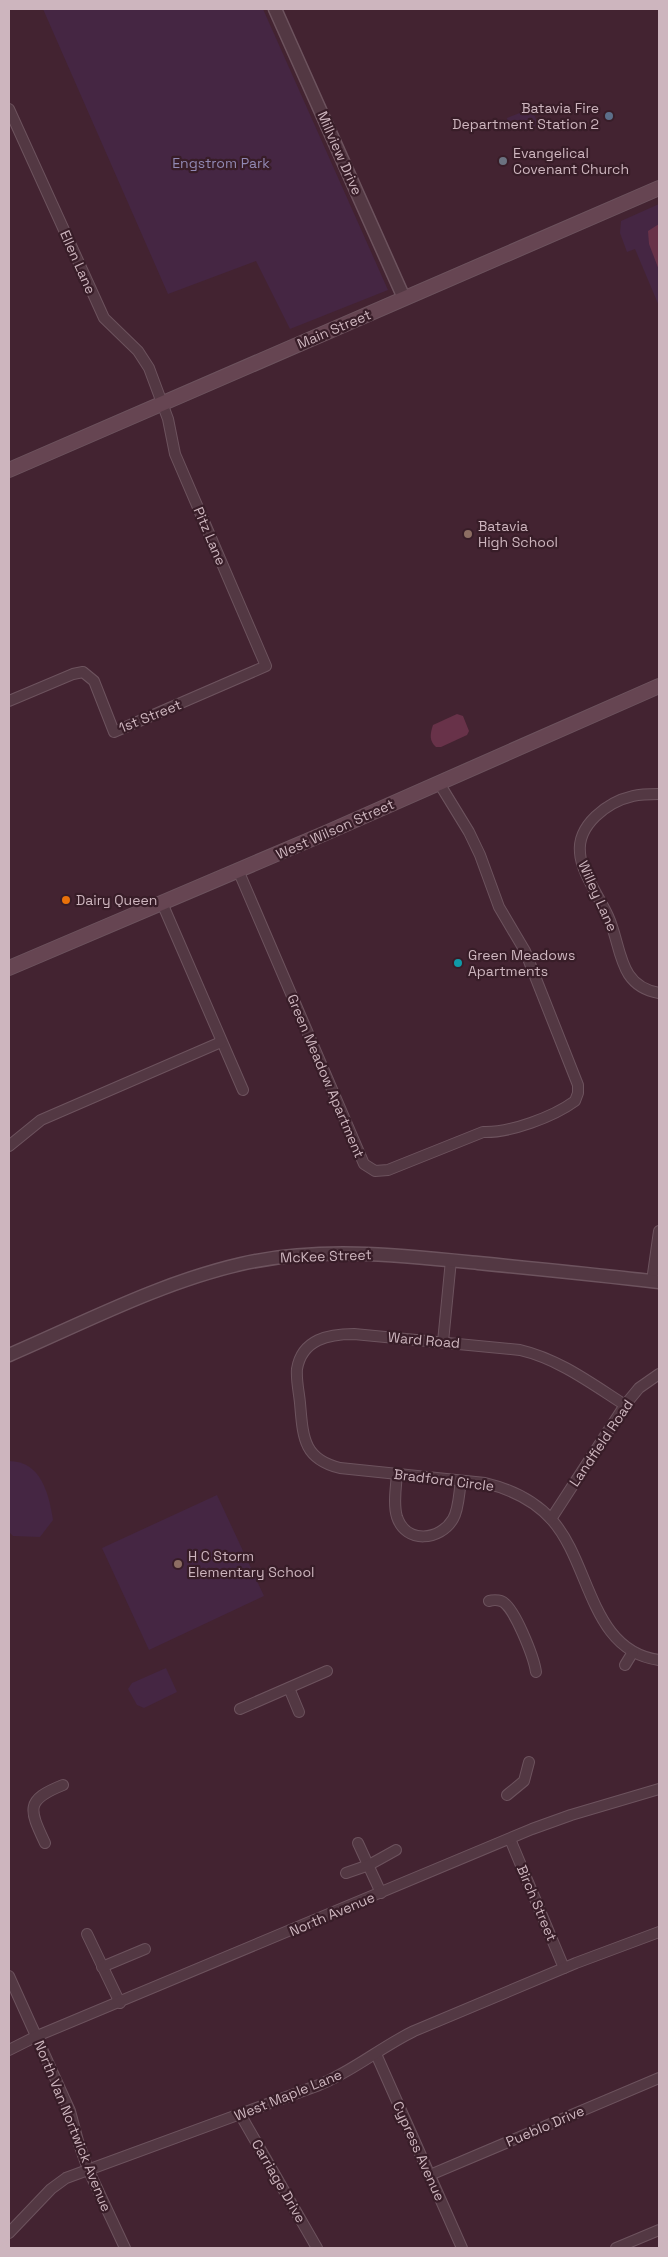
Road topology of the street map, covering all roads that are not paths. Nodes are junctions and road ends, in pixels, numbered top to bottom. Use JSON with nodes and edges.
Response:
{"nodes":[{"id":1,"x":275,"y":9,"type":"edge"},
{"id":2,"x":9,"y":109,"type":"edge"},
{"id":3,"x":659,"y":188,"type":"edge"},
{"id":4,"x":404,"y":298,"type":"junction"},
{"id":5,"x":162,"y":403,"type":"junction"},
{"id":6,"x":9,"y":469,"type":"edge"},
{"id":7,"x":266,"y":666,"type":"joint"},
{"id":8,"x":659,"y":686,"type":"edge"},
{"id":9,"x":9,"y":701,"type":"edge"},
{"id":10,"x":439,"y":783,"type":"junction"},
{"id":11,"x":659,"y":794,"type":"edge"},
{"id":12,"x":238,"y":870,"type":"junction"},
{"id":13,"x":162,"y":903,"type":"junction"},
{"id":14,"x":9,"y":968,"type":"edge"},
{"id":15,"x":658,"y":993,"type":"edge"},
{"id":16,"x":221,"y":1042,"type":"junction"},
{"id":17,"x":243,"y":1090,"type":"dead end"},
{"id":18,"x":9,"y":1146,"type":"edge"},
{"id":19,"x":659,"y":1231,"type":"edge"},
{"id":20,"x":451,"y":1260,"type":"junction"},
{"id":21,"x":656,"y":1281,"type":"edge"},
{"id":22,"x":443,"y":1342,"type":"junction"},
{"id":23,"x":9,"y":1355,"type":"edge"},
{"id":24,"x":659,"y":1374,"type":"edge"},
{"id":25,"x":625,"y":1404,"type":"junction"},
{"id":26,"x":304,"y":1439,"type":"joint"},
{"id":27,"x":397,"y":1474,"type":"junction"},
{"id":28,"x":460,"y":1481,"type":"junction"},
{"id":29,"x":551,"y":1519,"type":"junction"},
{"id":30,"x":489,"y":1600,"type":"dead end"},
{"id":31,"x":633,"y":1652,"type":"junction"},
{"id":32,"x":659,"y":1660,"type":"edge"},
{"id":33,"x":624,"y":1665,"type":"dead end"},
{"id":34,"x":327,"y":1671,"type":"dead end"},
{"id":35,"x":536,"y":1672,"type":"dead end"},
{"id":36,"x":289,"y":1688,"type":"junction"},
{"id":37,"x":240,"y":1709,"type":"dead end"},
{"id":38,"x":299,"y":1712,"type":"dead end"},
{"id":39,"x":530,"y":1762,"type":"dead end"},
{"id":40,"x":62,"y":1785,"type":"dead end"},
{"id":41,"x":659,"y":1789,"type":"edge"},
{"id":42,"x":507,"y":1795,"type":"dead end"},
{"id":43,"x":510,"y":1839,"type":"junction"},
{"id":44,"x":358,"y":1842,"type":"dead end"},
{"id":45,"x":45,"y":1843,"type":"dead end"},
{"id":46,"x":396,"y":1850,"type":"dead end"},
{"id":47,"x":369,"y":1865,"type":"junction"},
{"id":48,"x":346,"y":1873,"type":"dead end"},
{"id":49,"x":381,"y":1893,"type":"junction"},
{"id":50,"x":659,"y":1932,"type":"edge"},
{"id":51,"x":86,"y":1934,"type":"dead end"},
{"id":52,"x":145,"y":1948,"type":"dead end"},
{"id":53,"x":102,"y":1967,"type":"junction"},
{"id":54,"x":564,"y":1968,"type":"junction"},
{"id":55,"x":9,"y":1976,"type":"edge"},
{"id":56,"x":120,"y":2003,"type":"junction"},
{"id":57,"x":37,"y":2036,"type":"junction"},
{"id":58,"x":9,"y":2050,"type":"edge"},
{"id":59,"x":376,"y":2054,"type":"junction"},
{"id":60,"x":659,"y":2078,"type":"edge"},
{"id":61,"x":240,"y":2114,"type":"junction"},
{"id":62,"x":88,"y":2169,"type":"junction"},
{"id":63,"x":430,"y":2175,"type":"junction"},
{"id":64,"x":659,"y":2230,"type":"edge"},
{"id":65,"x":9,"y":2233,"type":"edge"},
{"id":66,"x":125,"y":2248,"type":"edge"},
{"id":67,"x":317,"y":2248,"type":"edge"},
{"id":68,"x":462,"y":2248,"type":"edge"},
{"id":69,"x":616,"y":2248,"type":"edge"}],
"edges":[{"from":1,"to":4,"type":"street","name":"Millview Drive"},
{"from":2,"to":5,"type":"street","name":"Ellen Lane"},
{"from":3,"to":4,"type":"main road","name":"Main Street"},
{"from":4,"to":5,"type":"main road","name":"Main Street"},
{"from":5,"to":6,"type":"main road","name":"Main Street"},
{"from":5,"to":7,"type":"street","name":"Pitz Lane"},
{"from":7,"to":9,"type":"street","name":"1st Street"},
{"from":8,"to":10,"type":"main road","name":"West Wilson Street"},
{"from":10,"to":12,"type":"main road","name":"West Wilson Street"},
{"from":10,"to":12,"type":"street","name":"Green Meadow Apartment"},
{"from":11,"to":15,"type":"street","name":"Willey Lane"},
{"from":12,"to":13,"type":"main road","name":"West Wilson Street"},
{"from":13,"to":14,"type":"main road","name":"West Wilson Street"},
{"from":13,"to":16,"type":"street"},
{"from":16,"to":17,"type":"street"},
{"from":16,"to":18,"type":"street"},
{"from":19,"to":21,"type":"street"},
{"from":20,"to":21,"type":"street","name":"McKee Street"},
{"from":20,"to":22,"type":"street"},
{"from":20,"to":23,"type":"street","name":"McKee Street"},
{"from":22,"to":25,"type":"street","name":"Ward Road"},
{"from":22,"to":26,"type":"street","name":"Ward Road"},
{"from":24,"to":25,"type":"street","name":"Landfield Road"},
{"from":25,"to":29,"type":"street","name":"Landfield Road"},
{"from":26,"to":27,"type":"street","name":"Bradford Circle"},
{"from":27,"to":28,"type":"street","name":"Bradford Circle"},
{"from":27,"to":28,"type":"street"},
{"from":28,"to":29,"type":"street","name":"Bradford Circle"},
{"from":29,"to":31,"type":"street","name":"Bradford Circle"},
{"from":30,"to":35,"type":"street"},
{"from":31,"to":32,"type":"street","name":"Bradford Circle"},
{"from":31,"to":33,"type":"street"},
{"from":34,"to":36,"type":"street"},
{"from":36,"to":37,"type":"street"},
{"from":36,"to":38,"type":"street"},
{"from":39,"to":42,"type":"street"},
{"from":40,"to":45,"type":"street"},
{"from":41,"to":43,"type":"street","name":"North Avenue"},
{"from":43,"to":49,"type":"street","name":"North Avenue"},
{"from":43,"to":54,"type":"street","name":"Birch Street"},
{"from":44,"to":47,"type":"street"},
{"from":46,"to":47,"type":"street"},
{"from":47,"to":48,"type":"street"},
{"from":47,"to":49,"type":"street"},
{"from":49,"to":56,"type":"street","name":"North Avenue"},
{"from":50,"to":54,"type":"street","name":"West Maple Lane"},
{"from":51,"to":53,"type":"street"},
{"from":52,"to":53,"type":"street"},
{"from":53,"to":56,"type":"street"},
{"from":54,"to":59,"type":"street","name":"West Maple Lane"},
{"from":55,"to":57,"type":"street","name":"North Van Nortwick Avenue"},
{"from":56,"to":57,"type":"street","name":"North Avenue"},
{"from":57,"to":58,"type":"street","name":"North Avenue"},
{"from":57,"to":62,"type":"street","name":"North Van Nortwick Avenue"},
{"from":59,"to":61,"type":"street","name":"West Maple Lane"},
{"from":59,"to":63,"type":"street","name":"Cypress Avenue"},
{"from":60,"to":63,"type":"street","name":"Pueblo Drive"},
{"from":61,"to":62,"type":"street","name":"West Maple Lane"},
{"from":61,"to":67,"type":"street","name":"Carriage Drive"},
{"from":62,"to":65,"type":"street","name":"West Maple Lane"},
{"from":62,"to":66,"type":"street","name":"North Van Nortwick Avenue"},
{"from":63,"to":68,"type":"street","name":"Cypress Avenue"},
{"from":64,"to":69,"type":"street"}]}
